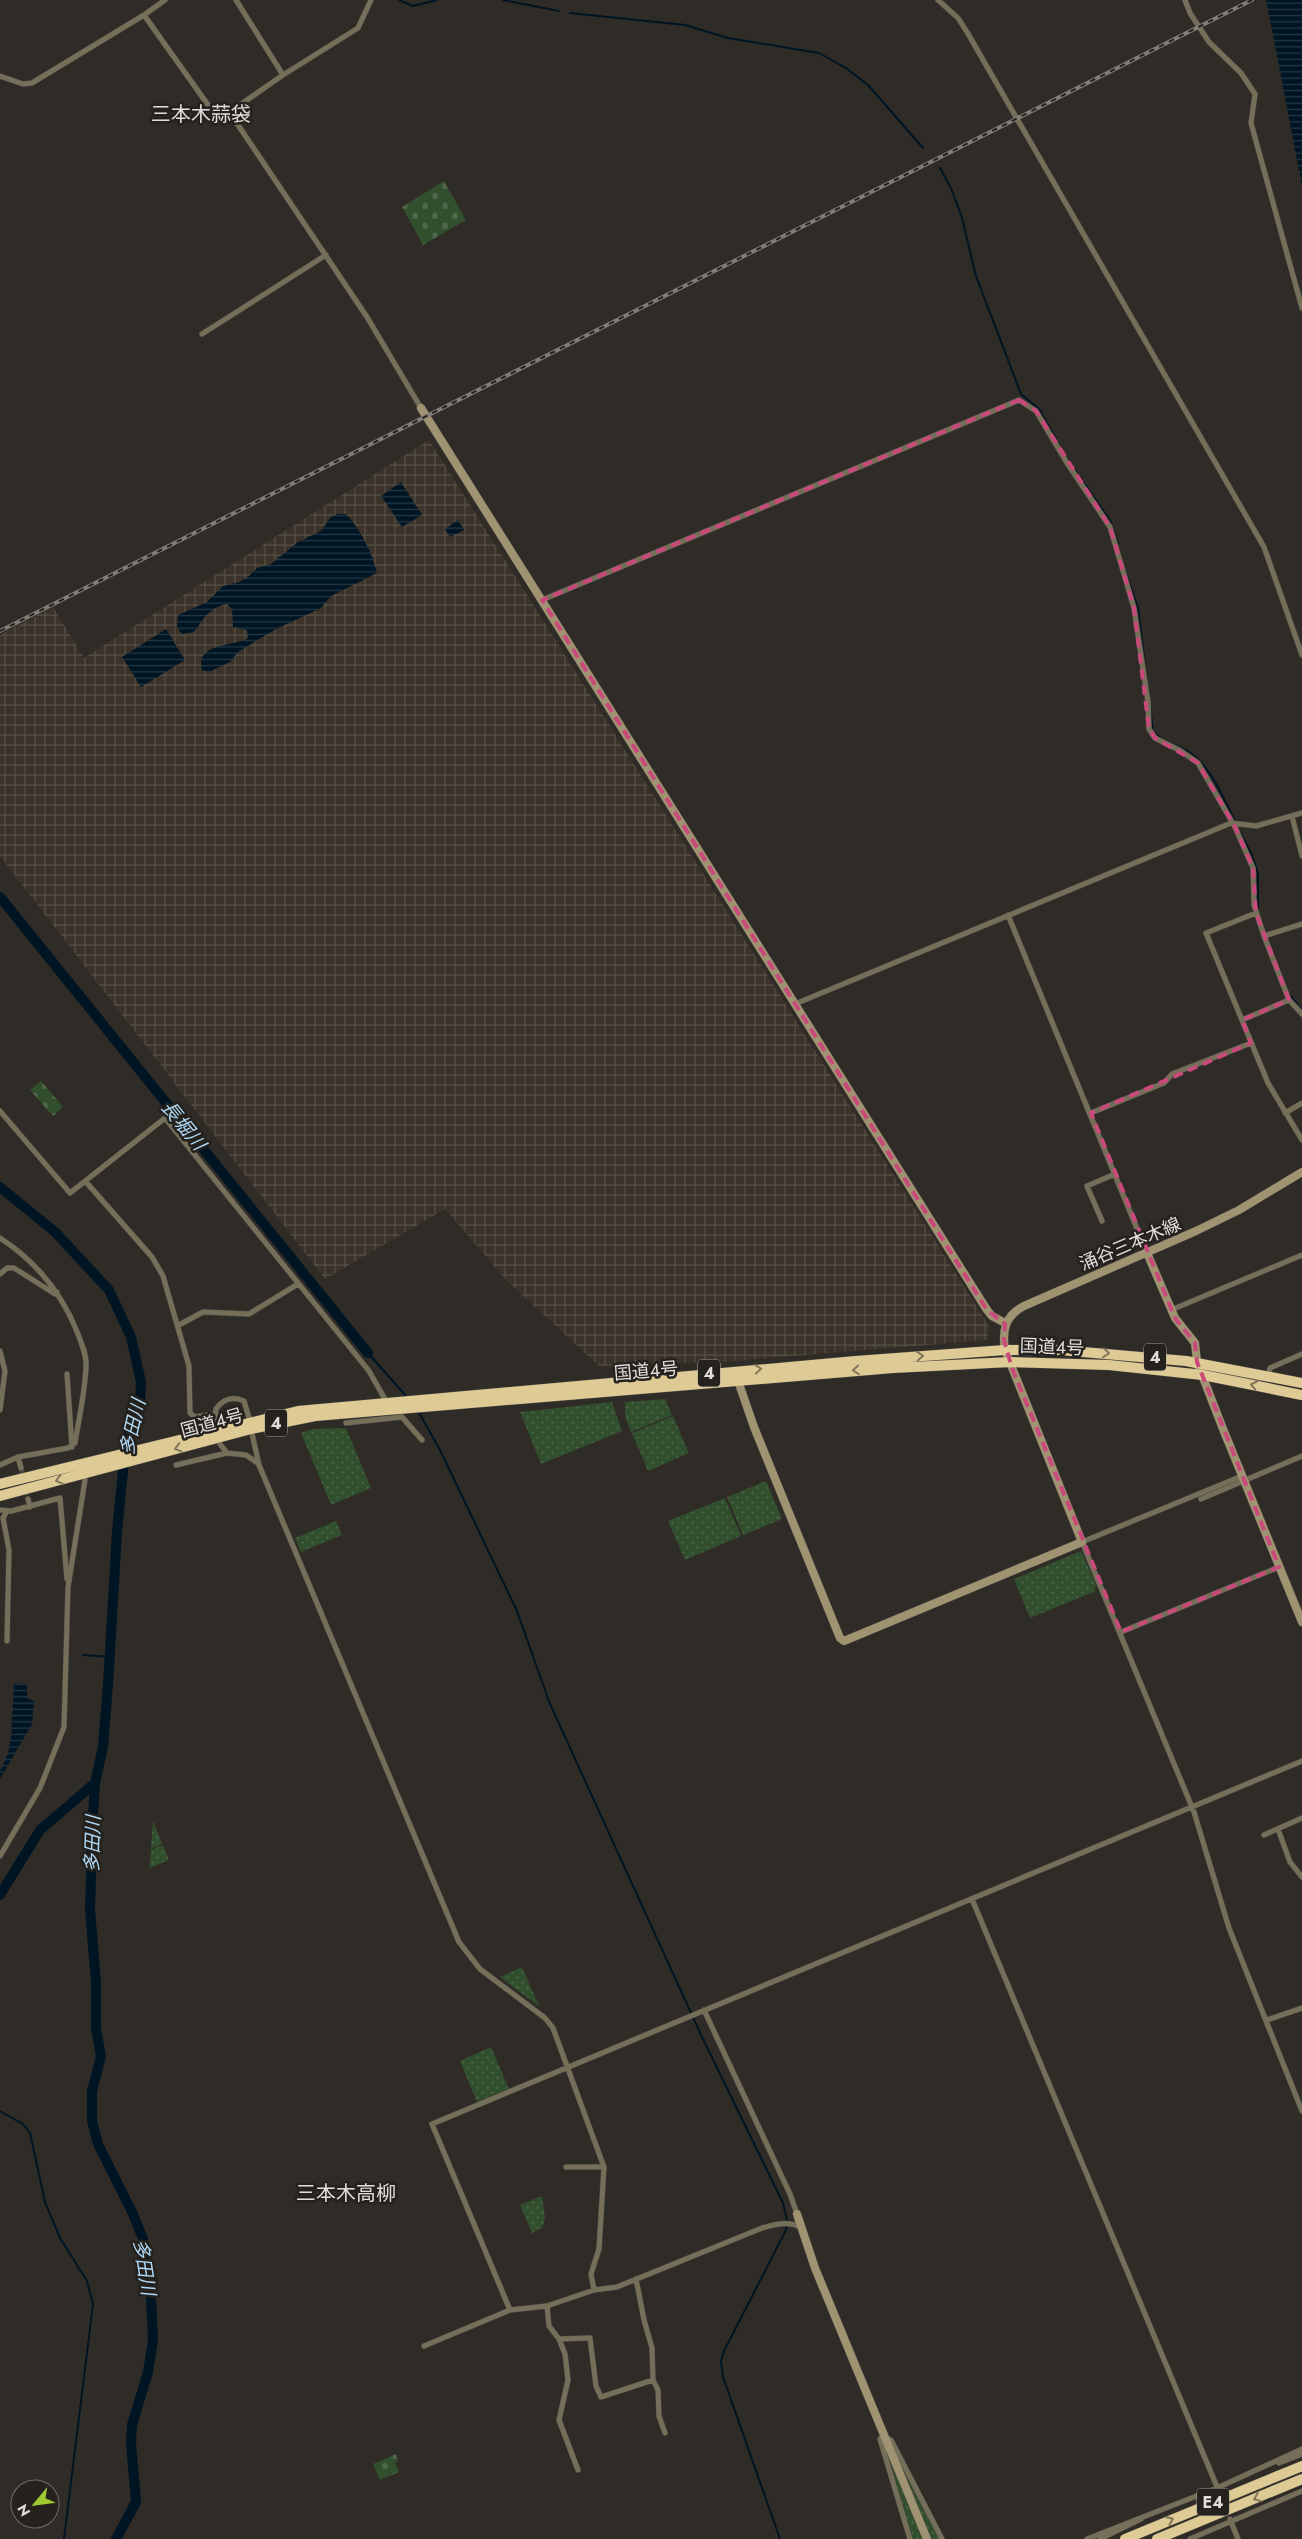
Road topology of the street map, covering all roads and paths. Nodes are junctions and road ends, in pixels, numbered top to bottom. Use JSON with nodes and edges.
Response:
{"nodes":[{"id":1,"x":165,"y":0,"type":"edge"},
{"id":2,"x":236,"y":0,"type":"edge"},
{"id":3,"x":371,"y":0,"type":"edge"},
{"id":4,"x":938,"y":0,"type":"edge"},
{"id":5,"x":1185,"y":0,"type":"edge"},
{"id":6,"x":144,"y":15,"type":"junction"},
{"id":7,"x":283,"y":75,"type":"junction"},
{"id":8,"x":0,"y":76,"type":"edge"},
{"id":9,"x":234,"y":109,"type":"junction"},
{"id":10,"x":326,"y":255,"type":"junction"},
{"id":11,"x":1302,"y":308,"type":"edge"},
{"id":12,"x":202,"y":334,"type":"dead end"},
{"id":13,"x":422,"y":408,"type":"joint"},
{"id":14,"x":542,"y":600,"type":"junction"},
{"id":15,"x":1302,"y":655,"type":"edge"},
{"id":16,"x":1302,"y":813,"type":"edge"},
{"id":17,"x":1292,"y":816,"type":"junction"},
{"id":18,"x":1231,"y":823,"type":"junction"},
{"id":19,"x":1302,"y":853,"type":"edge"},
{"id":20,"x":1256,"y":913,"type":"junction"},
{"id":21,"x":1008,"y":915,"type":"junction"},
{"id":22,"x":1302,"y":924,"type":"edge"},
{"id":23,"x":1265,"y":936,"type":"junction"},
{"id":24,"x":1289,"y":1000,"type":"junction"},
{"id":25,"x":795,"y":1004,"type":"junction"},
{"id":26,"x":1302,"y":1014,"type":"edge"},
{"id":27,"x":1242,"y":1020,"type":"junction"},
{"id":28,"x":1251,"y":1043,"type":"junction"},
{"id":29,"x":1302,"y":1103,"type":"edge"},
{"id":30,"x":0,"y":1111,"type":"edge"},
{"id":31,"x":1091,"y":1113,"type":"junction"},
{"id":32,"x":1286,"y":1113,"type":"junction"},
{"id":33,"x":1302,"y":1140,"type":"edge"},
{"id":34,"x":1302,"y":1172,"type":"edge"},
{"id":35,"x":1115,"y":1174,"type":"junction"},
{"id":36,"x":86,"y":1182,"type":"junction"},
{"id":37,"x":1102,"y":1221,"type":"dead end"},
{"id":38,"x":0,"y":1238,"type":"edge"},
{"id":39,"x":1147,"y":1253,"type":"junction"},
{"id":40,"x":1302,"y":1254,"type":"edge"},
{"id":41,"x":0,"y":1274,"type":"edge"},
{"id":42,"x":298,"y":1284,"type":"junction"},
{"id":43,"x":57,"y":1292,"type":"junction"},
{"id":44,"x":1171,"y":1310,"type":"junction"},
{"id":45,"x":1005,"y":1324,"type":"junction"},
{"id":46,"x":179,"y":1325,"type":"junction"},
{"id":47,"x":1005,"y":1350,"type":"junction"},
{"id":48,"x":0,"y":1351,"type":"edge"},
{"id":49,"x":1302,"y":1354,"type":"edge"},
{"id":50,"x":1010,"y":1362,"type":"junction"},
{"id":51,"x":1197,"y":1362,"type":"junction"},
{"id":52,"x":67,"y":1374,"type":"dead end"},
{"id":53,"x":737,"y":1375,"type":"junction"},
{"id":54,"x":1203,"y":1375,"type":"junction"},
{"id":55,"x":1268,"y":1375,"type":"junction"},
{"id":56,"x":1302,"y":1383,"type":"edge"},
{"id":57,"x":1302,"y":1395,"type":"edge"},
{"id":58,"x":390,"y":1407,"type":"junction"},
{"id":59,"x":0,"y":1410,"type":"edge"},
{"id":60,"x":215,"y":1414,"type":"junction"},
{"id":61,"x":215,"y":1423,"type":"dead end"},
{"id":62,"x":346,"y":1423,"type":"dead end"},
{"id":63,"x":251,"y":1425,"type":"junction"},
{"id":64,"x":422,"y":1440,"type":"dead end"},
{"id":65,"x":220,"y":1444,"type":"dead end"},
{"id":66,"x":72,"y":1447,"type":"junction"},
{"id":67,"x":227,"y":1453,"type":"junction"},
{"id":68,"x":1302,"y":1456,"type":"edge"},
{"id":69,"x":18,"y":1457,"type":"junction"},
{"id":70,"x":105,"y":1463,"type":"junction"},
{"id":71,"x":0,"y":1465,"type":"edge"},
{"id":72,"x":176,"y":1465,"type":"dead end"},
{"id":73,"x":259,"y":1465,"type":"junction"},
{"id":74,"x":21,"y":1468,"type":"tunnel mouth"},
{"id":75,"x":1243,"y":1479,"type":"junction"},
{"id":76,"x":85,"y":1480,"type":"dead end"},
{"id":77,"x":0,"y":1484,"type":"edge"},
{"id":78,"x":0,"y":1496,"type":"edge"},
{"id":79,"x":28,"y":1498,"type":"tunnel mouth"},
{"id":80,"x":1201,"y":1499,"type":"dead end"},
{"id":81,"x":30,"y":1507,"type":"junction"},
{"id":82,"x":0,"y":1510,"type":"edge"},
{"id":83,"x":7,"y":1511,"type":"junction"},
{"id":84,"x":1082,"y":1542,"type":"junction"},
{"id":85,"x":1279,"y":1567,"type":"junction"},
{"id":86,"x":68,"y":1587,"type":"junction"},
{"id":87,"x":1302,"y":1622,"type":"edge"},
{"id":88,"x":1121,"y":1632,"type":"junction"},
{"id":89,"x":8,"y":1640,"type":"dead end"},
{"id":90,"x":1302,"y":1761,"type":"edge"},
{"id":91,"x":1192,"y":1807,"type":"junction"},
{"id":92,"x":1302,"y":1818,"type":"edge"},
{"id":93,"x":1278,"y":1829,"type":"junction"},
{"id":94,"x":1264,"y":1835,"type":"dead end"},
{"id":95,"x":0,"y":1856,"type":"edge"},
{"id":96,"x":1302,"y":1877,"type":"edge"},
{"id":97,"x":972,"y":1899,"type":"junction"},
{"id":98,"x":1302,"y":2008,"type":"edge"},
{"id":99,"x":704,"y":2010,"type":"junction"},
{"id":100,"x":1267,"y":2020,"type":"junction"},
{"id":101,"x":567,"y":2067,"type":"junction"},
{"id":102,"x":1302,"y":2111,"type":"edge"},
{"id":103,"x":566,"y":2166,"type":"dead end"},
{"id":104,"x":604,"y":2167,"type":"junction"},
{"id":105,"x":797,"y":2214,"type":"joint"},
{"id":106,"x":801,"y":2227,"type":"junction"},
{"id":107,"x":636,"y":2279,"type":"junction"},
{"id":108,"x":594,"y":2290,"type":"junction"},
{"id":109,"x":546,"y":2306,"type":"junction"},
{"id":110,"x":510,"y":2310,"type":"junction"},
{"id":111,"x":559,"y":2339,"type":"junction"},
{"id":112,"x":424,"y":2346,"type":"dead end"},
{"id":113,"x":653,"y":2380,"type":"junction"},
{"id":114,"x":665,"y":2433,"type":"dead end"},
{"id":115,"x":883,"y":2436,"type":"junction"},
{"id":116,"x":1302,"y":2449,"type":"edge"},
{"id":117,"x":1302,"y":2454,"type":"edge"},
{"id":118,"x":1268,"y":2466,"type":"junction"},
{"id":119,"x":1302,"y":2466,"type":"edge"},
{"id":120,"x":578,"y":2470,"type":"dead end"},
{"id":121,"x":1302,"y":2479,"type":"edge"},
{"id":122,"x":1217,"y":2488,"type":"junction"},
{"id":123,"x":1302,"y":2492,"type":"edge"},
{"id":124,"x":1220,"y":2494,"type":"dead end"},
{"id":125,"x":1146,"y":2516,"type":"junction"},
{"id":126,"x":1231,"y":2521,"type":"junction"},
{"id":127,"x":1104,"y":2538,"type":"edge"},
{"id":128,"x":910,"y":2539,"type":"edge"},
{"id":129,"x":927,"y":2539,"type":"edge"},
{"id":130,"x":942,"y":2539,"type":"edge"},
{"id":131,"x":1087,"y":2539,"type":"edge"},
{"id":132,"x":1125,"y":2539,"type":"edge"},
{"id":133,"x":1157,"y":2539,"type":"edge"},
{"id":134,"x":1190,"y":2539,"type":"edge"},
{"id":135,"x":1238,"y":2539,"type":"edge"}],
"edges":[{"from":1,"to":6,"type":"street"},
{"from":2,"to":7,"type":"street"},
{"from":3,"to":7,"type":"street"},
{"from":4,"to":15,"type":"street"},
{"from":5,"to":11,"type":"street"},
{"from":6,"to":8,"type":"street"},
{"from":6,"to":9,"type":"street"},
{"from":7,"to":9,"type":"street"},
{"from":9,"to":10,"type":"street"},
{"from":10,"to":12,"type":"street"},
{"from":10,"to":13,"type":"street"},
{"from":13,"to":14,"type":"street"},
{"from":14,"to":18,"type":"street"},
{"from":14,"to":25,"type":"street"},
{"from":16,"to":17,"type":"street"},
{"from":17,"to":18,"type":"street"},
{"from":17,"to":19,"type":"street"},
{"from":18,"to":20,"type":"street"},
{"from":18,"to":21,"type":"street"},
{"from":20,"to":23,"type":"street"},
{"from":20,"to":27,"type":"street"},
{"from":21,"to":25,"type":"street"},
{"from":21,"to":31,"type":"street"},
{"from":22,"to":23,"type":"street"},
{"from":23,"to":24,"type":"street"},
{"from":24,"to":26,"type":"street"},
{"from":24,"to":27,"type":"street"},
{"from":25,"to":45,"type":"street"},
{"from":27,"to":28,"type":"street"},
{"from":28,"to":31,"type":"street"},
{"from":28,"to":32,"type":"street"},
{"from":29,"to":32,"type":"street"},
{"from":30,"to":36,"type":"street"},
{"from":31,"to":35,"type":"street"},
{"from":32,"to":33,"type":"street"},
{"from":34,"to":39,"type":"street","name":"涌谷三本木線"},
{"from":35,"to":37,"type":"street"},
{"from":35,"to":39,"type":"street"},
{"from":36,"to":42,"type":"street"},
{"from":36,"to":46,"type":"street"},
{"from":38,"to":43,"type":"street"},
{"from":39,"to":44,"type":"street"},
{"from":39,"to":45,"type":"street","name":"涌谷三本木線"},
{"from":40,"to":44,"type":"street"},
{"from":41,"to":43,"type":"street"},
{"from":42,"to":46,"type":"street"},
{"from":42,"to":58,"type":"street"},
{"from":43,"to":66,"type":"street"},
{"from":44,"to":51,"type":"street"},
{"from":45,"to":47,"type":"street"},
{"from":46,"to":60,"type":"street"},
{"from":47,"to":50,"type":"street"},
{"from":47,"to":51,"type":"highway","name":"国道4号","number":"4","one_way":true},
{"from":53,"to":47,"type":"highway","name":"国道4号","number":"4","one_way":true},
{"from":48,"to":59,"type":"street"},
{"from":49,"to":55,"type":"street"},
{"from":50,"to":53,"type":"highway","name":"国道4号","number":"4","one_way":true},
{"from":50,"to":54,"type":"highway","name":"国道4号","number":"4"},
{"from":50,"to":84,"type":"street"},
{"from":51,"to":54,"type":"street"},
{"from":51,"to":55,"type":"highway","name":"国道4号","number":"4"},
{"from":52,"to":66,"type":"street"},
{"from":53,"to":58,"type":"highway","name":"国道4号","number":"4"},
{"from":53,"to":84,"type":"street"},
{"from":57,"to":54,"type":"highway","name":"国道4号","number":"4","one_way":true},
{"from":54,"to":75,"type":"street"},
{"from":55,"to":56,"type":"highway","name":"国道4号","number":"4"},
{"from":58,"to":62,"type":"street"},
{"from":58,"to":63,"type":"highway","name":"国道4号","number":"4"},
{"from":58,"to":64,"type":"street"},
{"from":60,"to":61,"type":"street"},
{"from":60,"to":63,"type":"street"},
{"from":63,"to":70,"type":"highway","name":"国道4号","number":"4"},
{"from":63,"to":73,"type":"street"},
{"from":65,"to":67,"type":"street"},
{"from":66,"to":69,"type":"street"},
{"from":67,"to":72,"type":"street"},
{"from":67,"to":73,"type":"street"},
{"from":68,"to":75,"type":"street"},
{"from":69,"to":71,"type":"street"},
{"from":69,"to":74,"type":"street"},
{"from":70,"to":77,"type":"highway","name":"国道4号","number":"4"},
{"from":70,"to":78,"type":"highway","name":"国道4号","number":"4","one_way":true},
{"from":73,"to":101,"type":"street"},
{"from":75,"to":80,"type":"street"},
{"from":75,"to":84,"type":"street"},
{"from":75,"to":85,"type":"street"},
{"from":76,"to":86,"type":"street"},
{"from":79,"to":81,"type":"street"},
{"from":81,"to":83,"type":"street"},
{"from":81,"to":86,"type":"street"},
{"from":82,"to":83,"type":"street"},
{"from":83,"to":89,"type":"street"},
{"from":84,"to":88,"type":"street"},
{"from":85,"to":87,"type":"street"},
{"from":85,"to":88,"type":"street"},
{"from":86,"to":95,"type":"street"},
{"from":88,"to":91,"type":"street"},
{"from":90,"to":91,"type":"street"},
{"from":91,"to":97,"type":"street"},
{"from":91,"to":100,"type":"street"},
{"from":92,"to":93,"type":"street"},
{"from":93,"to":94,"type":"street"},
{"from":93,"to":96,"type":"street"},
{"from":97,"to":99,"type":"street"},
{"from":97,"to":122,"type":"street"},
{"from":98,"to":100,"type":"street"},
{"from":99,"to":101,"type":"street"},
{"from":99,"to":105,"type":"street"},
{"from":100,"to":102,"type":"street"},
{"from":101,"to":104,"type":"street"},
{"from":101,"to":110,"type":"street"},
{"from":103,"to":104,"type":"street"},
{"from":104,"to":108,"type":"street"},
{"from":105,"to":106,"type":"street"},
{"from":106,"to":107,"type":"street"},
{"from":106,"to":115,"type":"street"},
{"from":107,"to":108,"type":"street"},
{"from":107,"to":113,"type":"street"},
{"from":108,"to":109,"type":"street"},
{"from":109,"to":110,"type":"street"},
{"from":109,"to":111,"type":"street"},
{"from":110,"to":112,"type":"street"},
{"from":111,"to":113,"type":"street"},
{"from":111,"to":120,"type":"street"},
{"from":113,"to":114,"type":"street"},
{"from":115,"to":128,"type":"street"},
{"from":115,"to":129,"type":"street"},
{"from":115,"to":130,"type":"street"},
{"from":116,"to":118,"type":"street"},
{"from":117,"to":118,"type":"street"},
{"from":118,"to":122,"type":"street"},
{"from":132,"to":119,"type":"highway","number":"E4","one_way":true},
{"from":121,"to":133,"type":"highway","number":"E4","one_way":true},
{"from":122,"to":124,"type":"street"},
{"from":122,"to":125,"type":"street"},
{"from":123,"to":126,"type":"street"},
{"from":125,"to":127,"type":"street"},
{"from":125,"to":131,"type":"street"},
{"from":126,"to":134,"type":"street"},
{"from":126,"to":135,"type":"street"}]}
